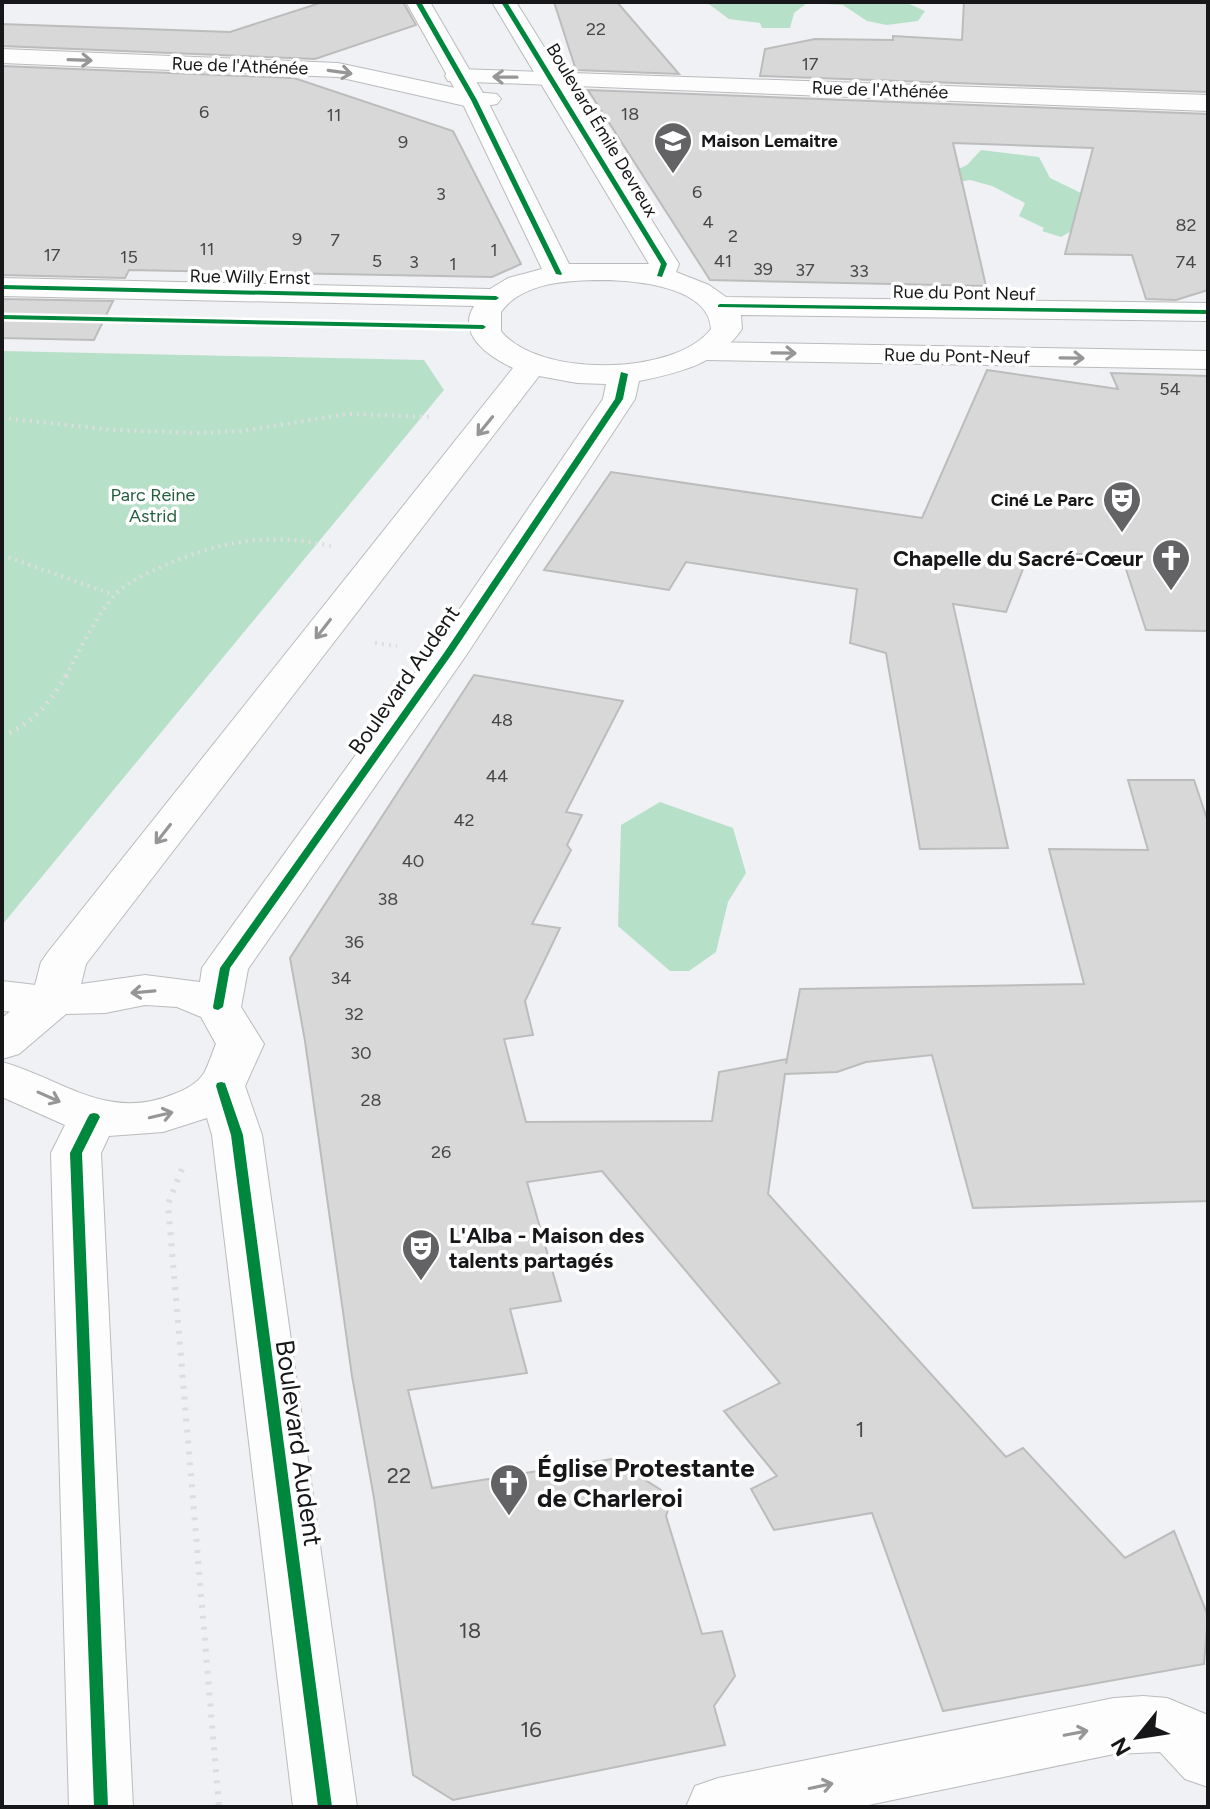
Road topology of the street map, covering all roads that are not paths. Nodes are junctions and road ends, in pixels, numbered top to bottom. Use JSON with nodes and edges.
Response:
{"nodes":[{"id":1,"x":418,"y":2,"type":"edge"},
{"id":2,"x":504,"y":2,"type":"edge"},
{"id":3,"x":2,"y":56,"type":"edge"},
{"id":4,"x":457,"y":76,"type":"junction"},
{"id":5,"x":557,"y":85,"type":"junction"},
{"id":6,"x":474,"y":100,"type":"junction"},
{"id":7,"x":1208,"y":103,"type":"edge"},
{"id":8,"x":559,"y":274,"type":"junction"},
{"id":9,"x":660,"y":276,"type":"junction"},
{"id":10,"x":2,"y":287,"type":"edge"},
{"id":11,"x":496,"y":298,"type":"junction"},
{"id":12,"x":720,"y":306,"type":"junction"},
{"id":13,"x":1206,"y":311,"type":"edge"},
{"id":14,"x":2,"y":317,"type":"edge"},
{"id":15,"x":483,"y":327,"type":"junction"},
{"id":16,"x":706,"y":351,"type":"junction"},
{"id":17,"x":1208,"y":360,"type":"edge"},
{"id":18,"x":532,"y":364,"type":"junction"},
{"id":19,"x":624,"y":374,"type":"junction"},
{"id":20,"x":2,"y":996,"type":"edge"},
{"id":21,"x":54,"y":1000,"type":"junction"},
{"id":22,"x":218,"y":1007,"type":"junction"},
{"id":23,"x":2,"y":1043,"type":"edge"},
{"id":24,"x":2,"y":1078,"type":"edge"},
{"id":25,"x":221,"y":1086,"type":"junction"},
{"id":26,"x":94,"y":1117,"type":"junction"},
{"id":27,"x":1193,"y":1743,"type":"edge"},
{"id":28,"x":101,"y":1807,"type":"edge"},
{"id":29,"x":325,"y":1807,"type":"edge"},
{"id":30,"x":718,"y":1807,"type":"edge"}],
"edges":[{"from":1,"to":4,"type":"street"},
{"from":2,"to":5,"type":"street","name":"Boulevard Émile Devreux"},
{"from":3,"to":6,"type":"street","name":"Rue de l'Athénée","one_way":true},
{"from":5,"to":4,"type":"street","name":"Boulevard Émile Devreux","one_way":true},
{"from":4,"to":6,"type":"street"},
{"from":5,"to":6,"type":"street","name":"Boulevard Émile Devreux"},
{"from":5,"to":7,"type":"street","name":"Rue de l'Athénée"},
{"from":5,"to":9,"type":"street","name":"Boulevard Émile Devreux"},
{"from":6,"to":8,"type":"street"},
{"from":8,"to":9,"type":"street"},
{"from":8,"to":11,"type":"street"},
{"from":9,"to":12,"type":"street"},
{"from":10,"to":11,"type":"street","name":"Rue Willy Ernst"},
{"from":11,"to":15,"type":"street"},
{"from":12,"to":13,"type":"street","name":"Rue du Pont Neuf"},
{"from":12,"to":16,"type":"street"},
{"from":14,"to":15,"type":"street"},
{"from":15,"to":18,"type":"street"},
{"from":16,"to":17,"type":"street","name":"Rue du Pont-Neuf","one_way":true},
{"from":16,"to":19,"type":"street"},
{"from":18,"to":19,"type":"street"},
{"from":18,"to":21,"type":"street","one_way":true},
{"from":19,"to":22,"type":"street","name":"Boulevard Audent"},
{"from":20,"to":21,"type":"street"},
{"from":22,"to":21,"type":"street","one_way":true},
{"from":21,"to":23,"type":"street"},
{"from":22,"to":25,"type":"street"},
{"from":24,"to":26,"type":"street","one_way":true},
{"from":26,"to":25,"type":"street","one_way":true},
{"from":25,"to":29,"type":"street","name":"Boulevard Audent"},
{"from":26,"to":28,"type":"street"},
{"from":30,"to":27,"type":"street","one_way":true}]}
